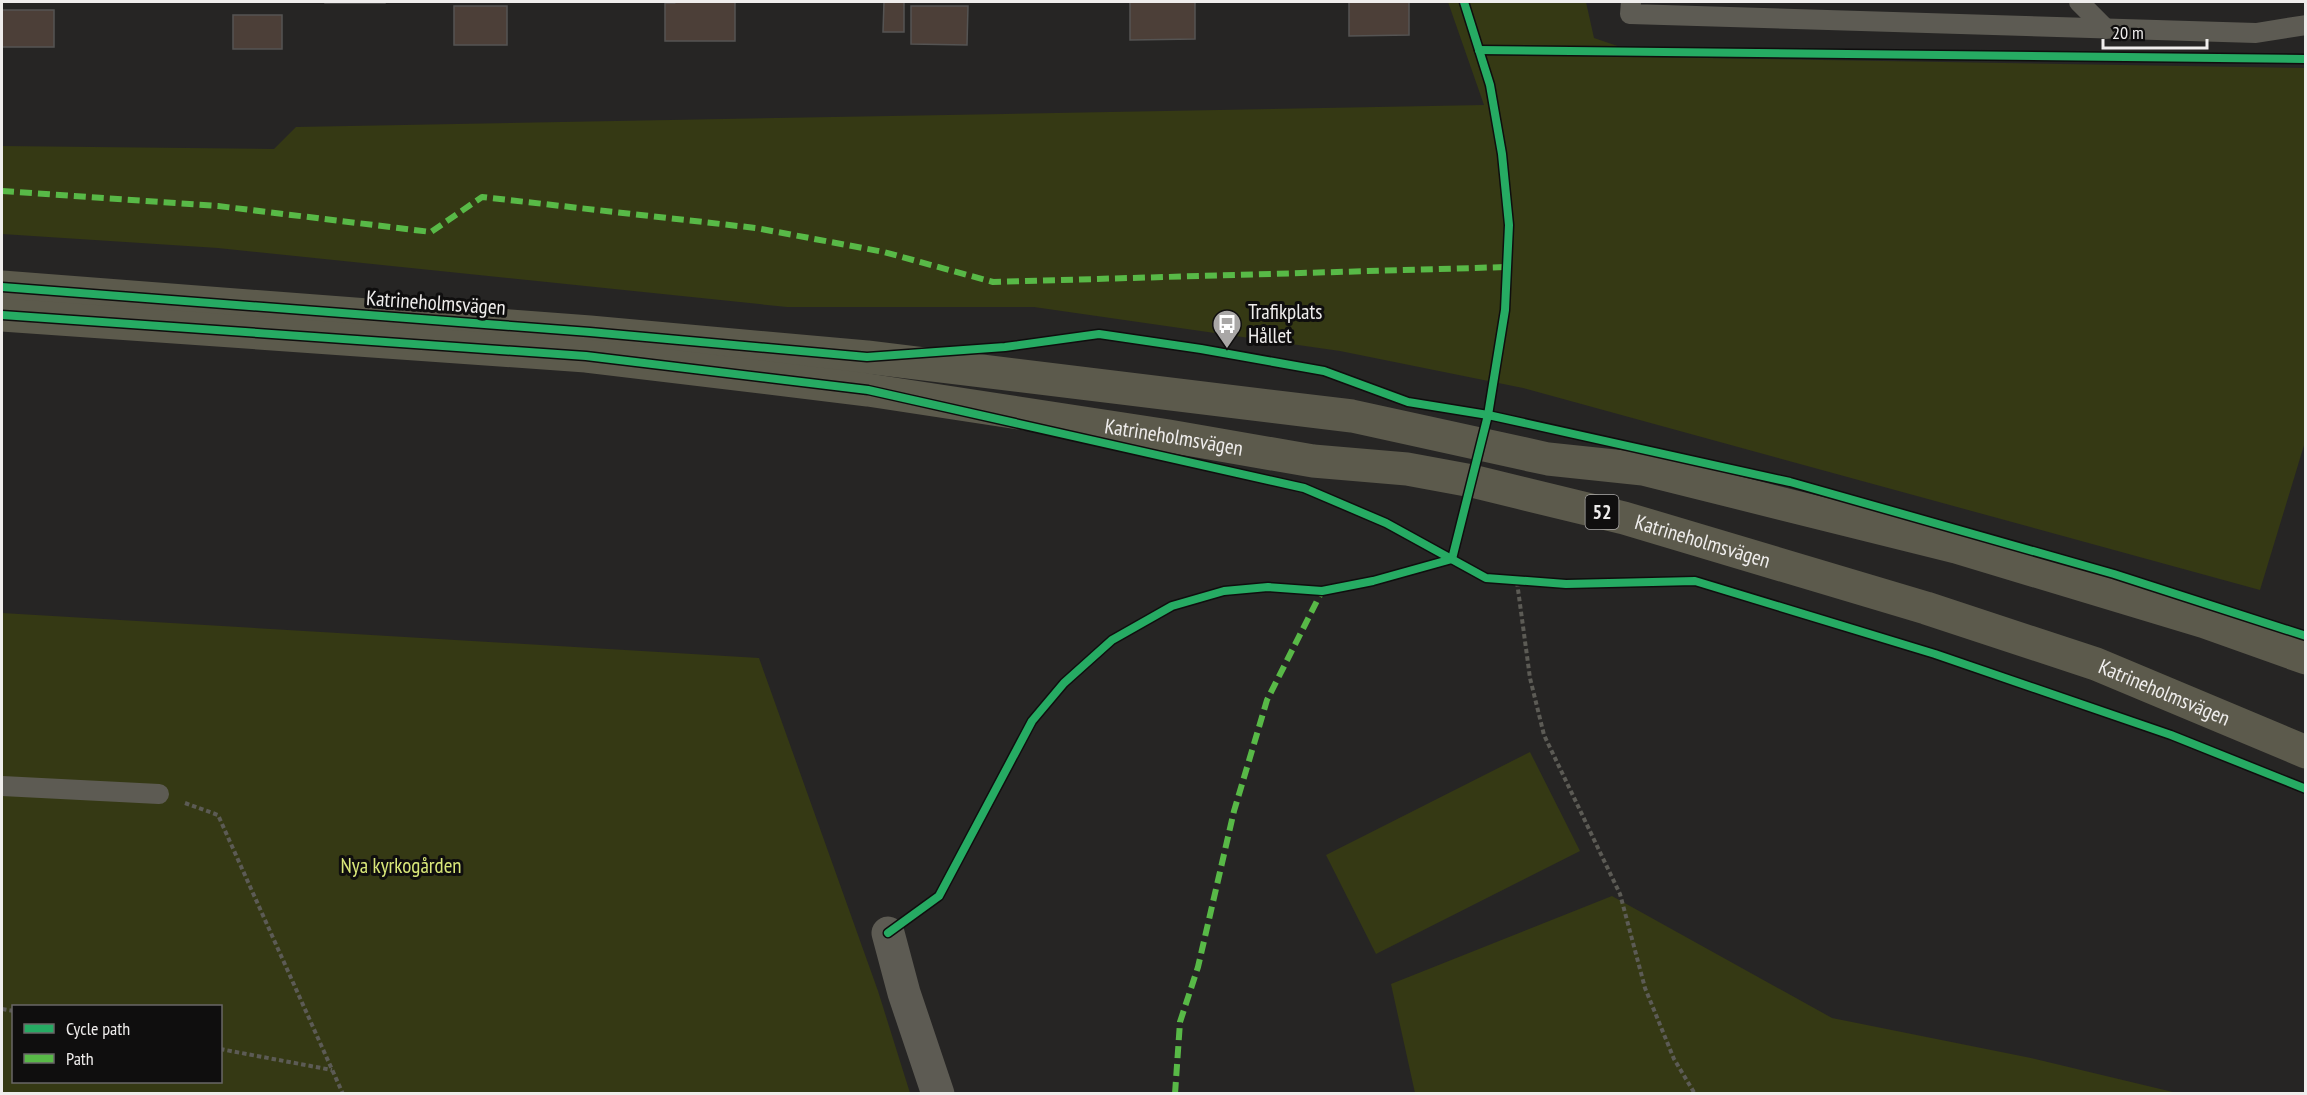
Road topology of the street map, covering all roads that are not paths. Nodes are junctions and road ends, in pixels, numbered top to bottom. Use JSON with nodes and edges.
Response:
{"nodes":[{"id":1,"x":1631,"y":2,"type":"edge"},
{"id":2,"x":2079,"y":2,"type":"edge"},
{"id":3,"x":2306,"y":25,"type":"edge"},
{"id":4,"x":2106,"y":29,"type":"junction"},
{"id":5,"x":2,"y":287,"type":"edge"},
{"id":6,"x":2,"y":315,"type":"edge"},
{"id":7,"x":2306,"y":658,"type":"edge"},
{"id":8,"x":2306,"y":752,"type":"edge"},
{"id":9,"x":2,"y":786,"type":"edge"},
{"id":10,"x":159,"y":794,"type":"road end"},
{"id":11,"x":888,"y":933,"type":"dead end"},
{"id":12,"x":938,"y":1094,"type":"edge"}],
"edges":[{"from":1,"to":4,"type":"lane"},
{"from":2,"to":4,"type":"lane"},
{"from":3,"to":4,"type":"lane"},
{"from":5,"to":7,"type":"main road","name":"Katrineholmsvägen","number":"52"},
{"from":6,"to":8,"type":"main road","name":"Katrineholmsvägen","number":"52"},
{"from":9,"to":10,"type":"lane"},
{"from":11,"to":12,"type":"street"}]}
